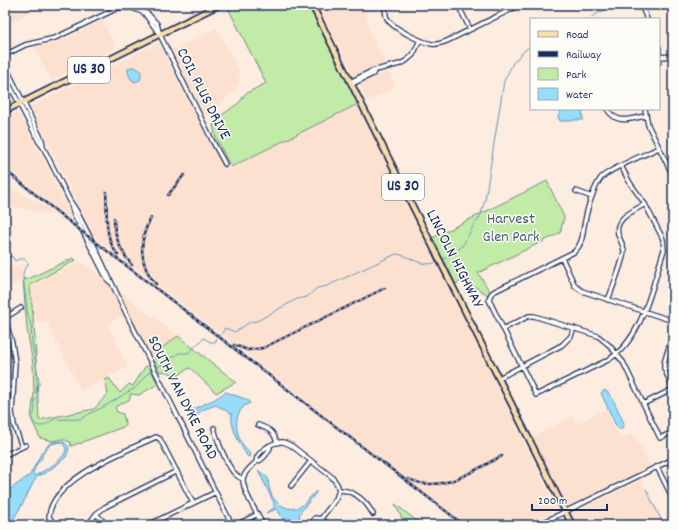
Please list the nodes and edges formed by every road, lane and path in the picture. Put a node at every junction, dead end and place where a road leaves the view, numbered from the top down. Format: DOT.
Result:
graph roads {
  1 [pos="219,5"];
  2 [pos="312,5"];
  3 [pos="385,5"];
  4 [pos="458,5"];
  5 [pos="520,5"];
  6 [pos="641,5"];
  7 [pos="647,18"];
  8 [pos="470,29"];
  9 [pos="160,35"];
  10 [pos="420,40"];
  11 [pos="5,55"];
  12 [pos="673,56"];
  13 [pos="660,57"];
  14 [pos="5,65"];
  15 [pos="5,76"];
  16 [pos="351,83"];
  17 [pos="21,103"];
  18 [pos="607,110"];
  19 [pos="645,110"];
  20 [pos="5,111"];
  21 [pos="645,116"];
  22 [pos="659,148"];
  23 [pos="225,164"];
  24 [pos="621,166"];
  25 [pos="673,176"];
  26 [pos="576,191"];
  27 [pos="592,197"];
  28 [pos="645,204"];
  29 [pos="562,258"];
  30 [pos="608,300"];
  31 [pos="21,308"];
  32 [pos="644,312"];
  33 [pos="5,318"];
  34 [pos="673,321"];
  35 [pos="574,328"];
  36 [pos="503,329"];
  37 [pos="673,334"];
  38 [pos="617,354"];
  39 [pos="522,366"];
  40 [pos="499,378"];
  41 [pos="673,389"];
  42 [pos="643,404"];
  43 [pos="12,412"];
  44 [pos="5,415"];
  45 [pos="258,425"];
  46 [pos="214,428"];
  47 [pos="673,432"];
  48 [pos="277,443"];
  49 [pos="5,455"];
  50 [pos="673,459"];
  51 [pos="311,461"];
  52 [pos="657,467"];
  53 [pos="177,471"];
  54 [pos="244,479"];
  55 [pos="291,486"];
  56 [pos="339,490"];
  57 [pos="216,492"];
  58 [pos="673,499"];
  59 [pos="193,503"];
  60 [pos="565,512"];
  61 [pos="96,514"];
  62 [pos="258,514"];
  63 [pos="373,514"];
  64 [pos="260,519"];
  65 [pos="321,519"];
  66 [pos="317,524"];
  67 [pos="55,525"];
  68 [pos="88,525"];
  69 [pos="107,525"];
  70 [pos="148,525"];
  71 [pos="232,525"];
  72 [pos="236,525"];
  73 [pos="247,525"];
  74 [pos="263,525"];
  75 [pos="329,525"];
  76 [pos="538,525"];
  77 [pos="572,525"];
  1 -- 9 [label="main road, US 30"];
  2 -- 16 [label="main road, LINCOLN HIGHWAY / US 30"];
  3 -- 10 [label="street"];
  4 -- 8 [label="street"];
  5 -- 8 [label="street"];
  6 -- 7 [label="street"];
  8 -- 10 [label="street"];
  9 -- 11 [label="street, COIL PLUS DRIVE"];
  9 -- 17 [label="main road, US 30"];
  9 -- 23 [label="street, COIL PLUS DRIVE"];
  10 -- 16 [label="street"];
  12 -- 13 [label="street"];
  14 -- 17 [label="street"];
  15 -- 17 [label="street"];
  16 -- 40 [label="main road, LINCOLN HIGHWAY / US 30"];
  17 -- 20 [label="main road, US 30"];
  17 -- 57 [label="street, SOUTH VAN DYKE ROAD"];
  18 -- 21 [label="street"];
  19 -- 21 [label="street"];
  21 -- 22 [label="street"];
  22 -- 24 [label="street"];
  22 -- 25 [label="street"];
  24 -- 27 [label="street"];
  24 -- 28 [label="street"];
  26 -- 27 [label="street"];
  27 -- 29 [label="street"];
  28 -- 30 [label="street"];
  28 -- 32 [label="street"];
  29 -- 30 [label="street"];
  29 -- 36 [label="street"];
  30 -- 32 [label="street"];
  31 -- 33 [label="street"];
  32 -- 34 [label="street"];
  32 -- 38 [label="street"];
  33 -- 43 [label="street"];
  35 -- 36 [label="street"];
  35 -- 38 [label="street"];
  35 -- 39 [label="street"];
  36 -- 39 [label="street"];
  37 -- 41 [label="street"];
  38 -- 39 [label="street"];
  38 -- 42 [label="street"];
  39 -- 40 [label="street"];
  40 -- 60 [label="main road, LINCOLN HIGHWAY / US 30"];
  41 -- 42 [label="street"];
  42 -- 47 [label="street"];
  43 -- 44 [label="street"];
  43 -- 49 [label="street"];
  45 -- 48 [label="street"];
  46 -- 54 [label="street"];
  48 -- 51 [label="street"];
  48 -- 54 [label="street"];
  50 -- 52 [label="street"];
  51 -- 55 [label="street"];
  51 -- 56 [label="street"];
  52 -- 58 [label="street"];
  52 -- 60 [label="street"];
  53 -- 59 [label="street"];
  53 -- 61 [label="street"];
  53 -- 67 [label="street"];
  54 -- 62 [label="street"];
  56 -- 63 [label="street"];
  56 -- 65 [label="street"];
  57 -- 59 [label="street"];
  57 -- 71 [label="street, SOUTH VAN DYKE ROAD"];
  59 -- 70 [label="street"];
  60 -- 76 [label="street"];
  60 -- 77 [label="main road, LINCOLN HIGHWAY / US 30"];
  61 -- 68 [label="street"];
  61 -- 69 [label="street"];
  62 -- 64 [label="street"];
  62 -- 72 [label="street"];
  64 -- 73 [label="street"];
  64 -- 74 [label="street"];
  65 -- 66 [label="street"];
  65 -- 75 [label="street"];
}
